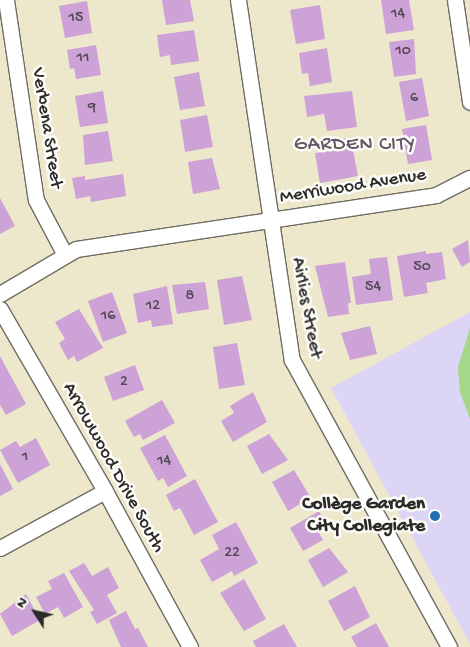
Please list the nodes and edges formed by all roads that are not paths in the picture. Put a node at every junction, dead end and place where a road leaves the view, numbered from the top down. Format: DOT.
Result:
graph roads {
  1 [pos="6,0"];
  2 [pos="238,0"];
  3 [pos="455,0"];
  4 [pos="470,102"];
  5 [pos="470,178"];
  6 [pos="269,220"];
  7 [pos="65,255"];
  8 [pos="0,294"];
  9 [pos="0,310"];
  10 [pos="105,491"];
  11 [pos="0,548"];
  12 [pos="190,647"];
  13 [pos="449,647"];
  1 -- 7 [label="street, Verbena Street"];
  2 -- 6 [label="street, Airlies Street"];
  3 -- 4 [label="street"];
  5 -- 6 [label="street, Merriwood Avenue"];
  6 -- 7 [label="street, Merriwood Avenue"];
  6 -- 13 [label="street, Airlies Street"];
  7 -- 8 [label="street, Merriwood Avenue"];
  9 -- 10 [label="street, Arrowwood Drive South"];
  10 -- 11 [label="street"];
  10 -- 12 [label="street, Arrowwood Drive South"];
}
